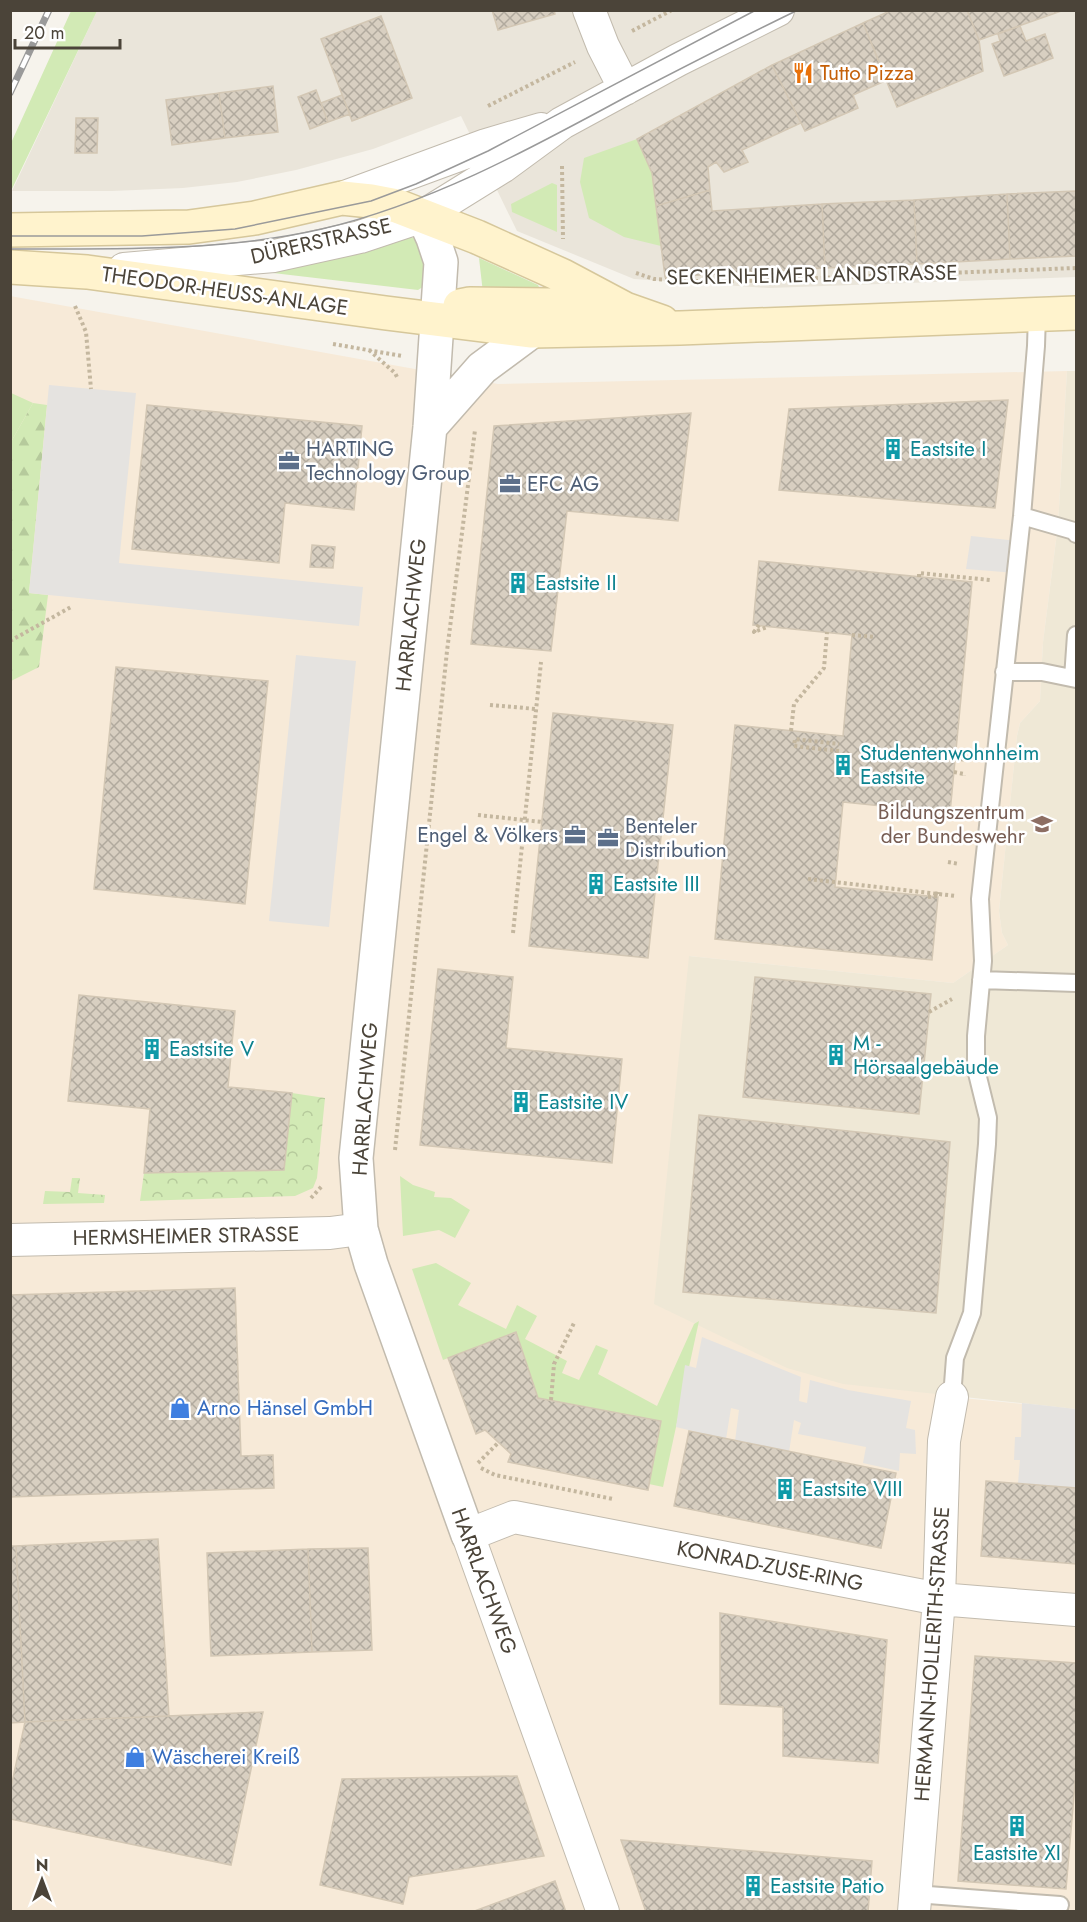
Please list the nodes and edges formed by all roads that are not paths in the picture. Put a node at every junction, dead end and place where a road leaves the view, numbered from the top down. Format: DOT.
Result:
graph roads {
  1 [pos="589,10"];
  2 [pos="778,10"];
  3 [pos="625,89"];
  4 [pos="562,123"];
  5 [pos="342,198"];
  6 [pos="423,216"];
  7 [pos="10,230"];
  8 [pos="10,267"];
  9 [pos="79,284"];
  10 [pos="625,309"];
  11 [pos="1077,313"];
  12 [pos="1037,314"];
  13 [pos="438,320"];
  14 [pos="680,328"];
  15 [pos="532,330"];
  16 [pos="429,427"];
  17 [pos="1022,516"];
  18 [pos="1077,534"];
  19 [pos="1077,634"];
  20 [pos="1004,672"];
  21 [pos="1075,679"];
  22 [pos="981,980"];
  23 [pos="1077,983"];
  24 [pos="361,1229"];
  25 [pos="10,1239"];
  26 [pos="952,1397"];
  27 [pos="468,1535"];
  28 [pos="939,1599"];
  29 [pos="1077,1610"];
  30 [pos="915,1903"];
  31 [pos="1060,1905"];
  32 [pos="603,1911"];
  1 -- 3 [label="street"];
  2 -- 3 [label="street, DÜRERSTRASSE"];
  3 -- 4 [label="street, DÜRERSTRASSE"];
  4 -- 5 [label="street, DÜRERSTRASSE"];
  4 -- 6 [label="street, DÜRERSTRASSE"];
  5 -- 6 [label="main road"];
  5 -- 7 [label="main road"];
  6 -- 9 [label="street, DÜRERSTRASSE"];
  6 -- 10 [label="main road"];
  6 -- 13 [label="street, HARRLACHWEG"];
  8 -- 9 [label="main road, THEODOR-HEUSS-ANLAGE"];
  9 -- 13 [label="main road, THEODOR-HEUSS-ANLAGE"];
  10 -- 13 [label="main road"];
  10 -- 14 [label="main road"];
  11 -- 12 [label="main road"];
  12 -- 14 [label="main road"];
  12 -- 17 [label="lane"];
  13 -- 15 [label="main road"];
  13 -- 16 [label="street, HARRLACHWEG"];
  14 -- 15 [label="main road"];
  15 -- 16 [label="street"];
  16 -- 24 [label="street, HARRLACHWEG"];
  17 -- 18 [label="lane"];
  17 -- 20 [label="lane"];
  19 -- 21 [label="lane"];
  20 -- 21 [label="lane"];
  20 -- 22 [label="lane"];
  22 -- 23 [label="lane"];
  22 -- 26 [label="lane"];
  24 -- 25 [label="street, HERMSHEIMER STRASSE"];
  24 -- 27 [label="street, HARRLACHWEG"];
  26 -- 28 [label="street, HERMANN-HOLLERITH-STRASSE"];
  27 -- 28 [label="street, KONRAD-ZUSE-RING"];
  27 -- 32 [label="street, HARRLACHWEG"];
  28 -- 29 [label="street, KONRAD-ZUSE-RING"];
  28 -- 30 [label="street, HERMANN-HOLLERITH-STRASSE"];
  30 -- 31 [label="lane"];
}
